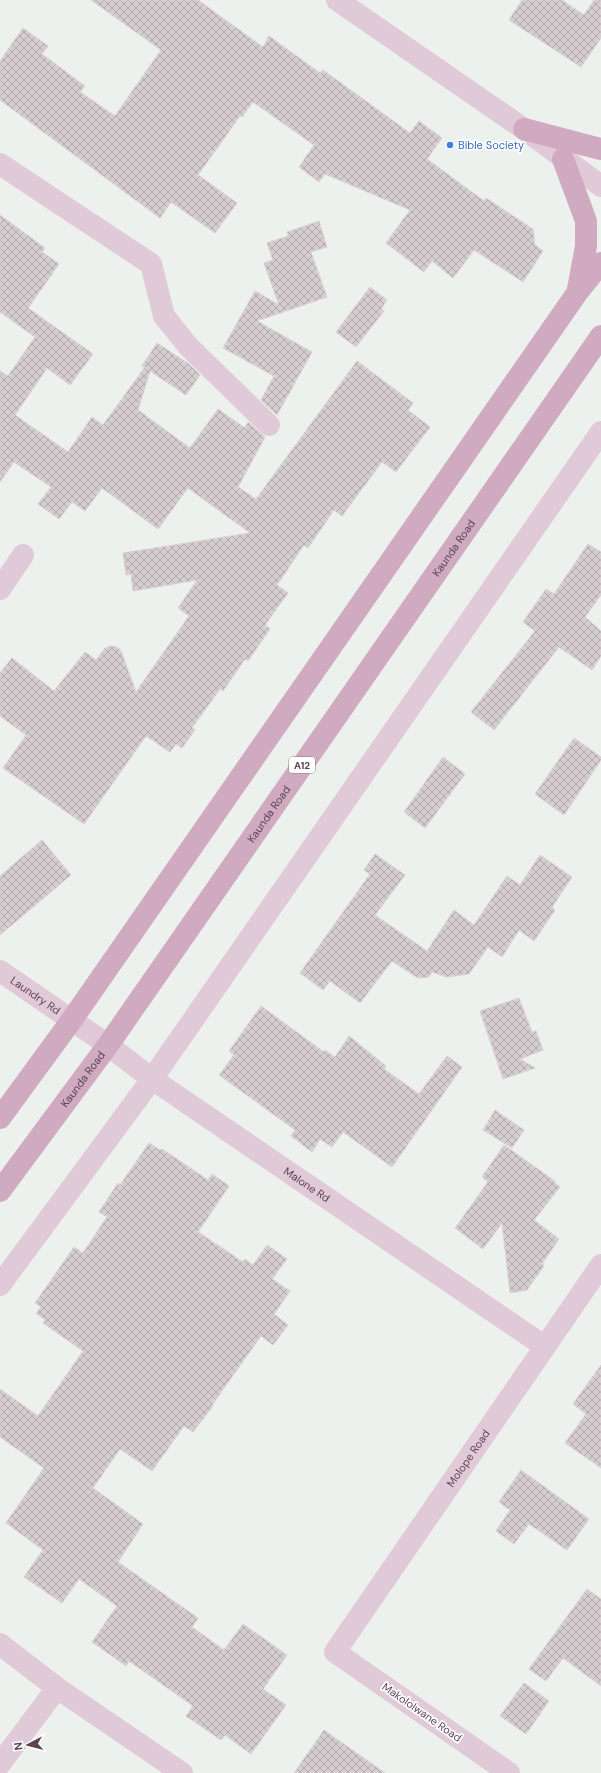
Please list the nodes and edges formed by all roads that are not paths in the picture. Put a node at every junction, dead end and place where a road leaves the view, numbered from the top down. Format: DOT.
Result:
graph roads {
  1 [pos="337,0"];
  2 [pos="524,129"];
  3 [pos="601,149"];
  4 [pos="563,160"];
  5 [pos="0,164"];
  6 [pos="601,186"];
  7 [pos="601,263"];
  8 [pos="577,293"];
  9 [pos="601,336"];
  10 [pos="269,425"];
  11 [pos="601,432"];
  12 [pos="23,555"];
  13 [pos="0,589"];
  14 [pos="0,971"];
  15 [pos="71,1021"];
  16 [pos="108,1045"];
  17 [pos="152,1079"];
  18 [pos="0,1118"];
  19 [pos="0,1191"];
  20 [pos="601,1265"];
  21 [pos="0,1284"];
  22 [pos="544,1346"];
  23 [pos="0,1644"];
  24 [pos="335,1652"];
  25 [pos="57,1688"];
  26 [pos="0,1764"];
  27 [pos="182,1773"];
  28 [pos="509,1773"];
  1 -- 2 [label="street"];
  2 -- 3 [label="main road"];
  2 -- 4 [label="street"];
  4 -- 6 [label="street"];
  4 -- 8 [label="main road"];
  5 -- 10 [label="street"];
  7 -- 8 [label="main road"];
  8 -- 15 [label="main road"];
  9 -- 16 [label="main road, Kaunda Road / A12"];
  11 -- 17 [label="street"];
  12 -- 13 [label="street"];
  14 -- 15 [label="street, Laundry Rd"];
  15 -- 16 [label="street, Malone Rd"];
  15 -- 18 [label="main road"];
  16 -- 17 [label="street, Malone Rd"];
  16 -- 19 [label="main road, Kaunda Road / A12"];
  17 -- 21 [label="street"];
  17 -- 22 [label="street, Malone Rd"];
  20 -- 22 [label="street, Molope Road"];
  22 -- 24 [label="street, Molope Road"];
  23 -- 25 [label="street"];
  24 -- 28 [label="street, Makololwane Road"];
  25 -- 26 [label="street"];
  25 -- 27 [label="street"];
}
